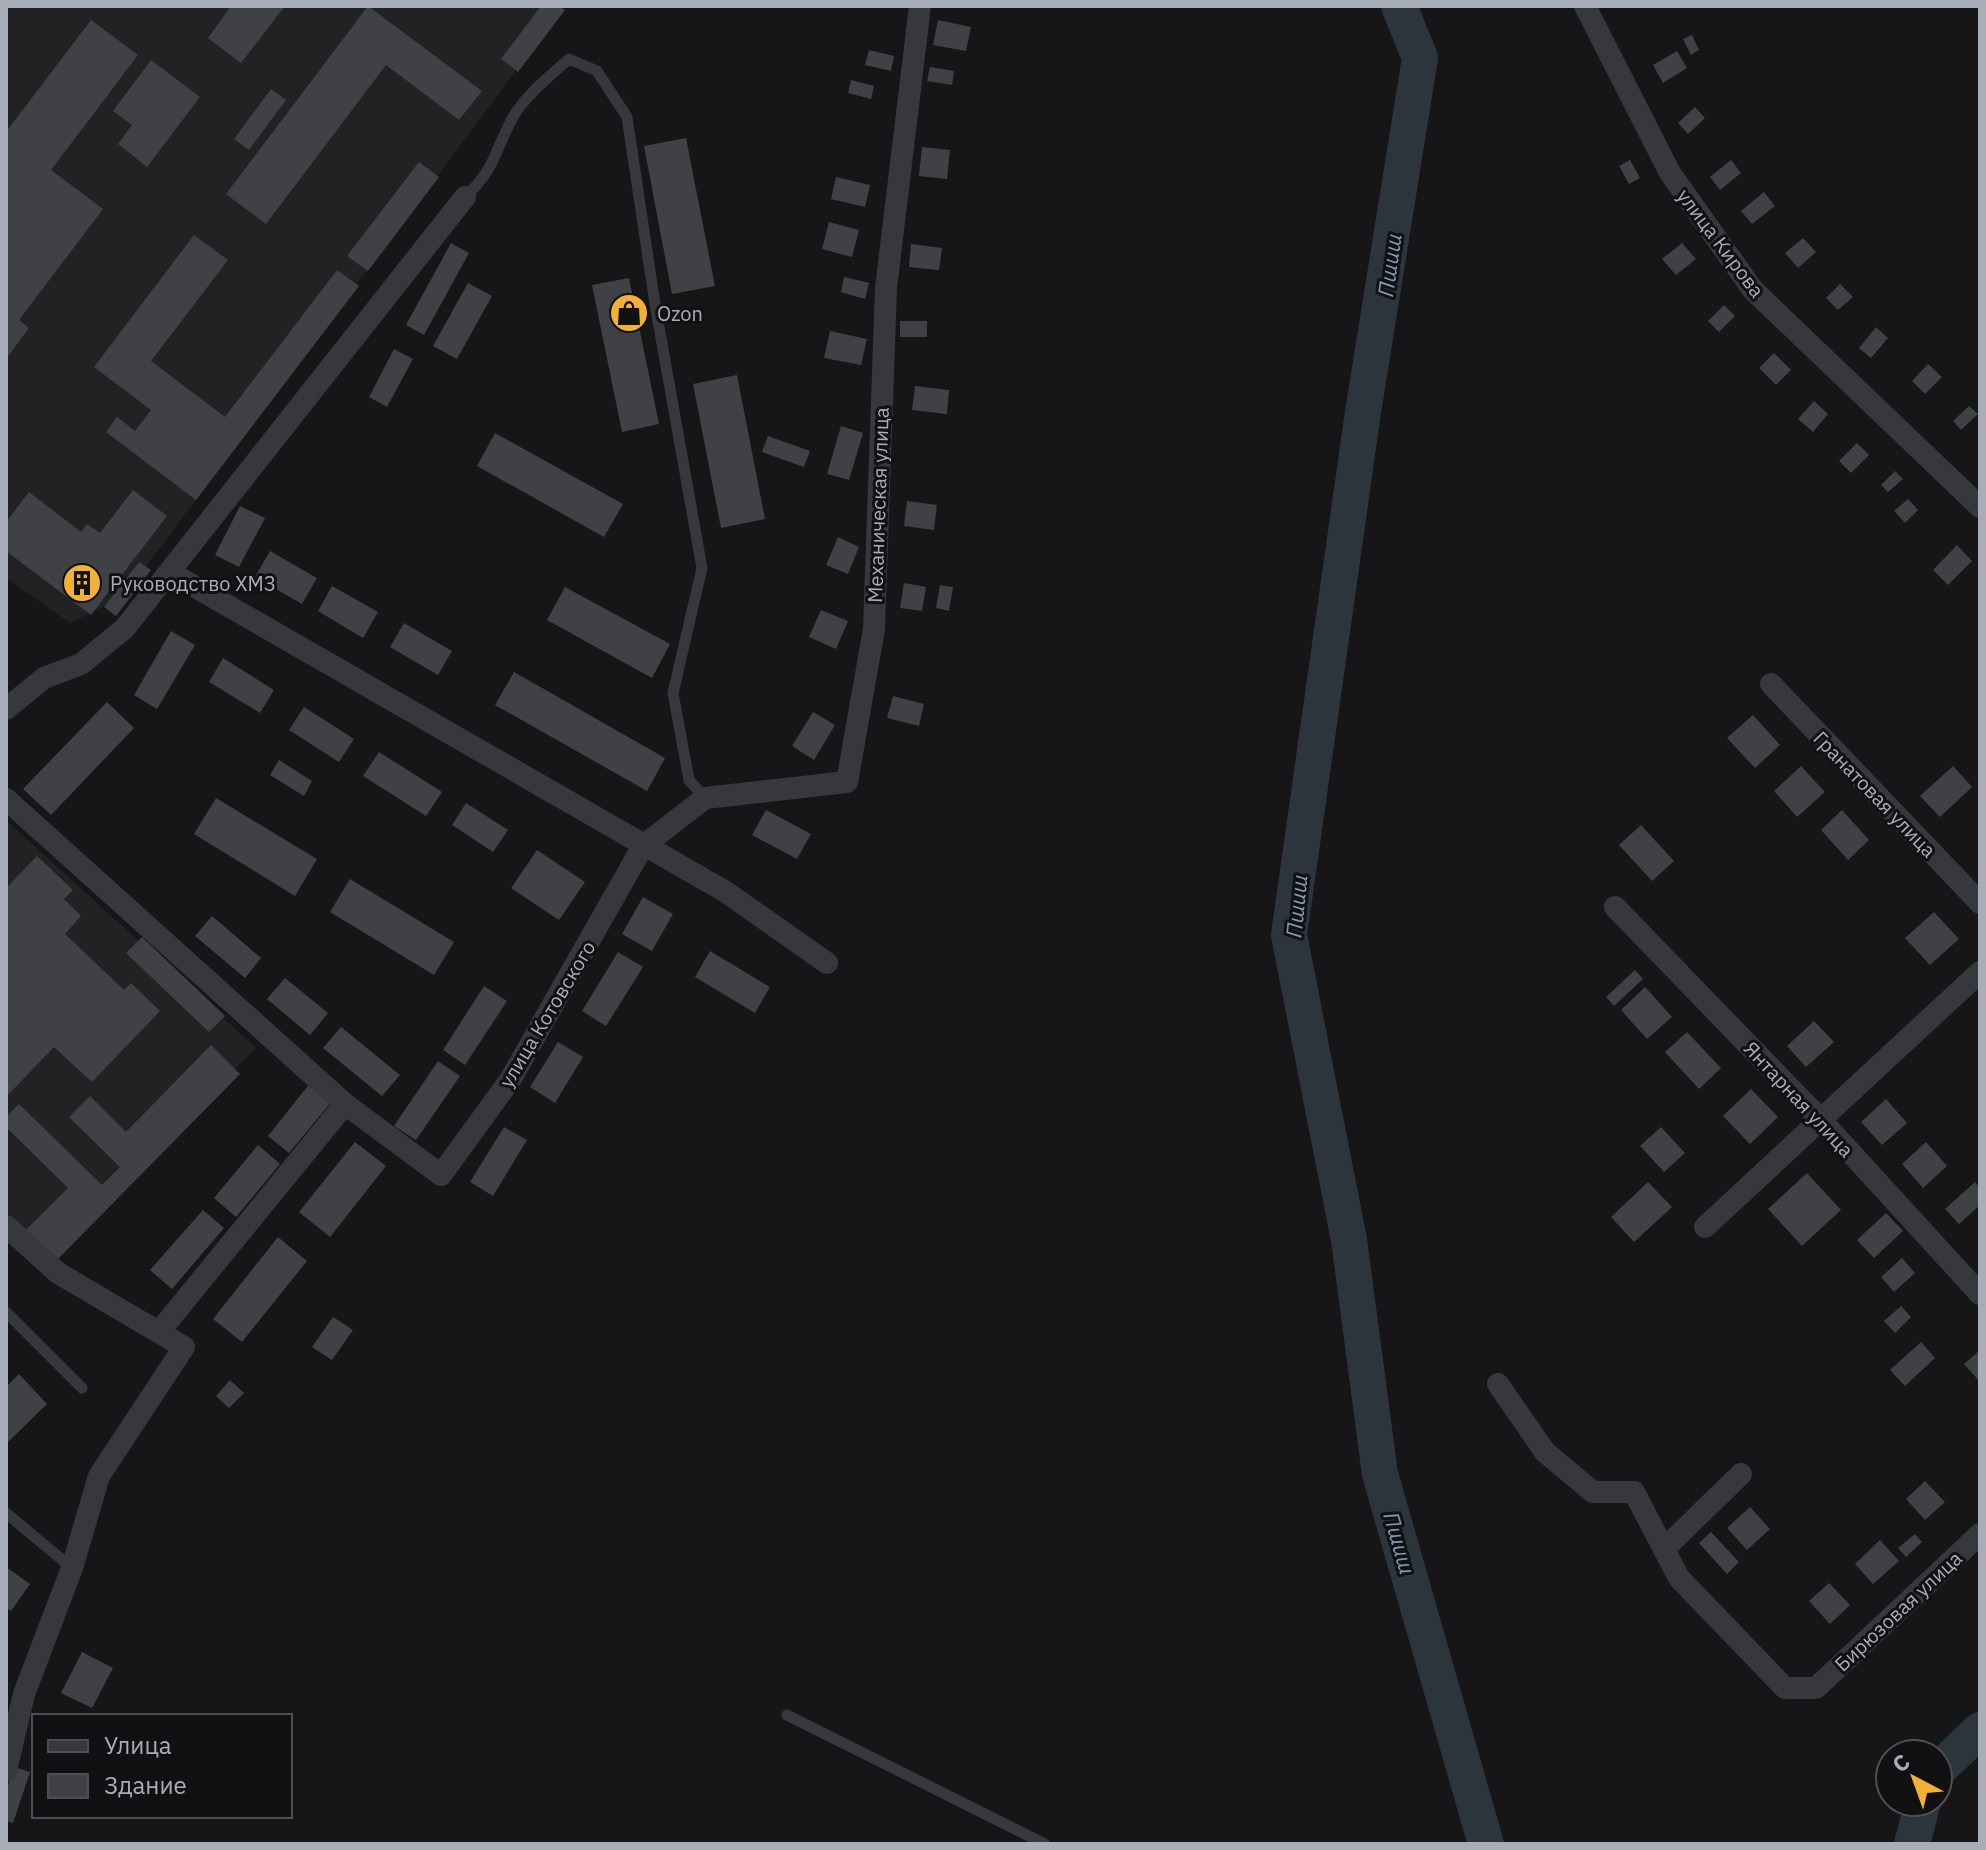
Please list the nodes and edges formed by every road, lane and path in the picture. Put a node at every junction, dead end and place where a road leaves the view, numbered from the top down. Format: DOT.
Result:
graph roads {
  1 [pos="920,6"];
  2 [pos="1585,6"];
  3 [pos="465,197"];
  4 [pos="1980,507"];
  5 [pos="171,573"];
  6 [pos="1771,684"];
  7 [pos="6,709"];
  8 [pos="705,798"];
  9 [pos="6,799"];
  10 [pos="643,846"];
  11 [pos="1980,903"];
  12 [pos="1615,907"];
  13 [pos="827,963"];
  14 [pos="1980,972"];
  15 [pos="345,1104"];
  16 [pos="1819,1118"];
  17 [pos="6,1226"];
  18 [pos="1705,1227"];
  19 [pos="1980,1294"];
  20 [pos="6,1312"];
  21 [pos="159,1332"];
  22 [pos="1498,1384"];
  23 [pos="82,1388"];
  24 [pos="1741,1474"];
  25 [pos="6,1513"];
  26 [pos="1980,1534"];
  27 [pos="1664,1549"];
  28 [pos="72,1568"];
  29 [pos="787,1715"];
  30 [pos="6,1771"];
  31 [pos="1045,1844"];
  1 -- 8 [label="street, Механическая улица"];
  2 -- 4 [label="street, улица Кирова"];
  3 -- 5 [label="street"];
  3 -- 8 [label="lane"];
  5 -- 7 [label="street"];
  5 -- 10 [label="street"];
  6 -- 11 [label="street, Гранатовая улица"];
  8 -- 10 [label="street"];
  9 -- 15 [label="street"];
  10 -- 13 [label="street"];
  10 -- 15 [label="street, улица Котовского"];
  12 -- 16 [label="street, Янтарная улица"];
  14 -- 16 [label="street"];
  15 -- 21 [label="street"];
  16 -- 18 [label="street"];
  16 -- 19 [label="street, Янтарная улица"];
  17 -- 21 [label="street"];
  20 -- 23 [label="lane"];
  21 -- 28 [label="street"];
  22 -- 27 [label="street"];
  24 -- 27 [label="street"];
  25 -- 28 [label="lane"];
  26 -- 27 [label="street, Бирюзовая улица"];
  28 -- 30 [label="street"];
  29 -- 31 [label="lane"];
}
